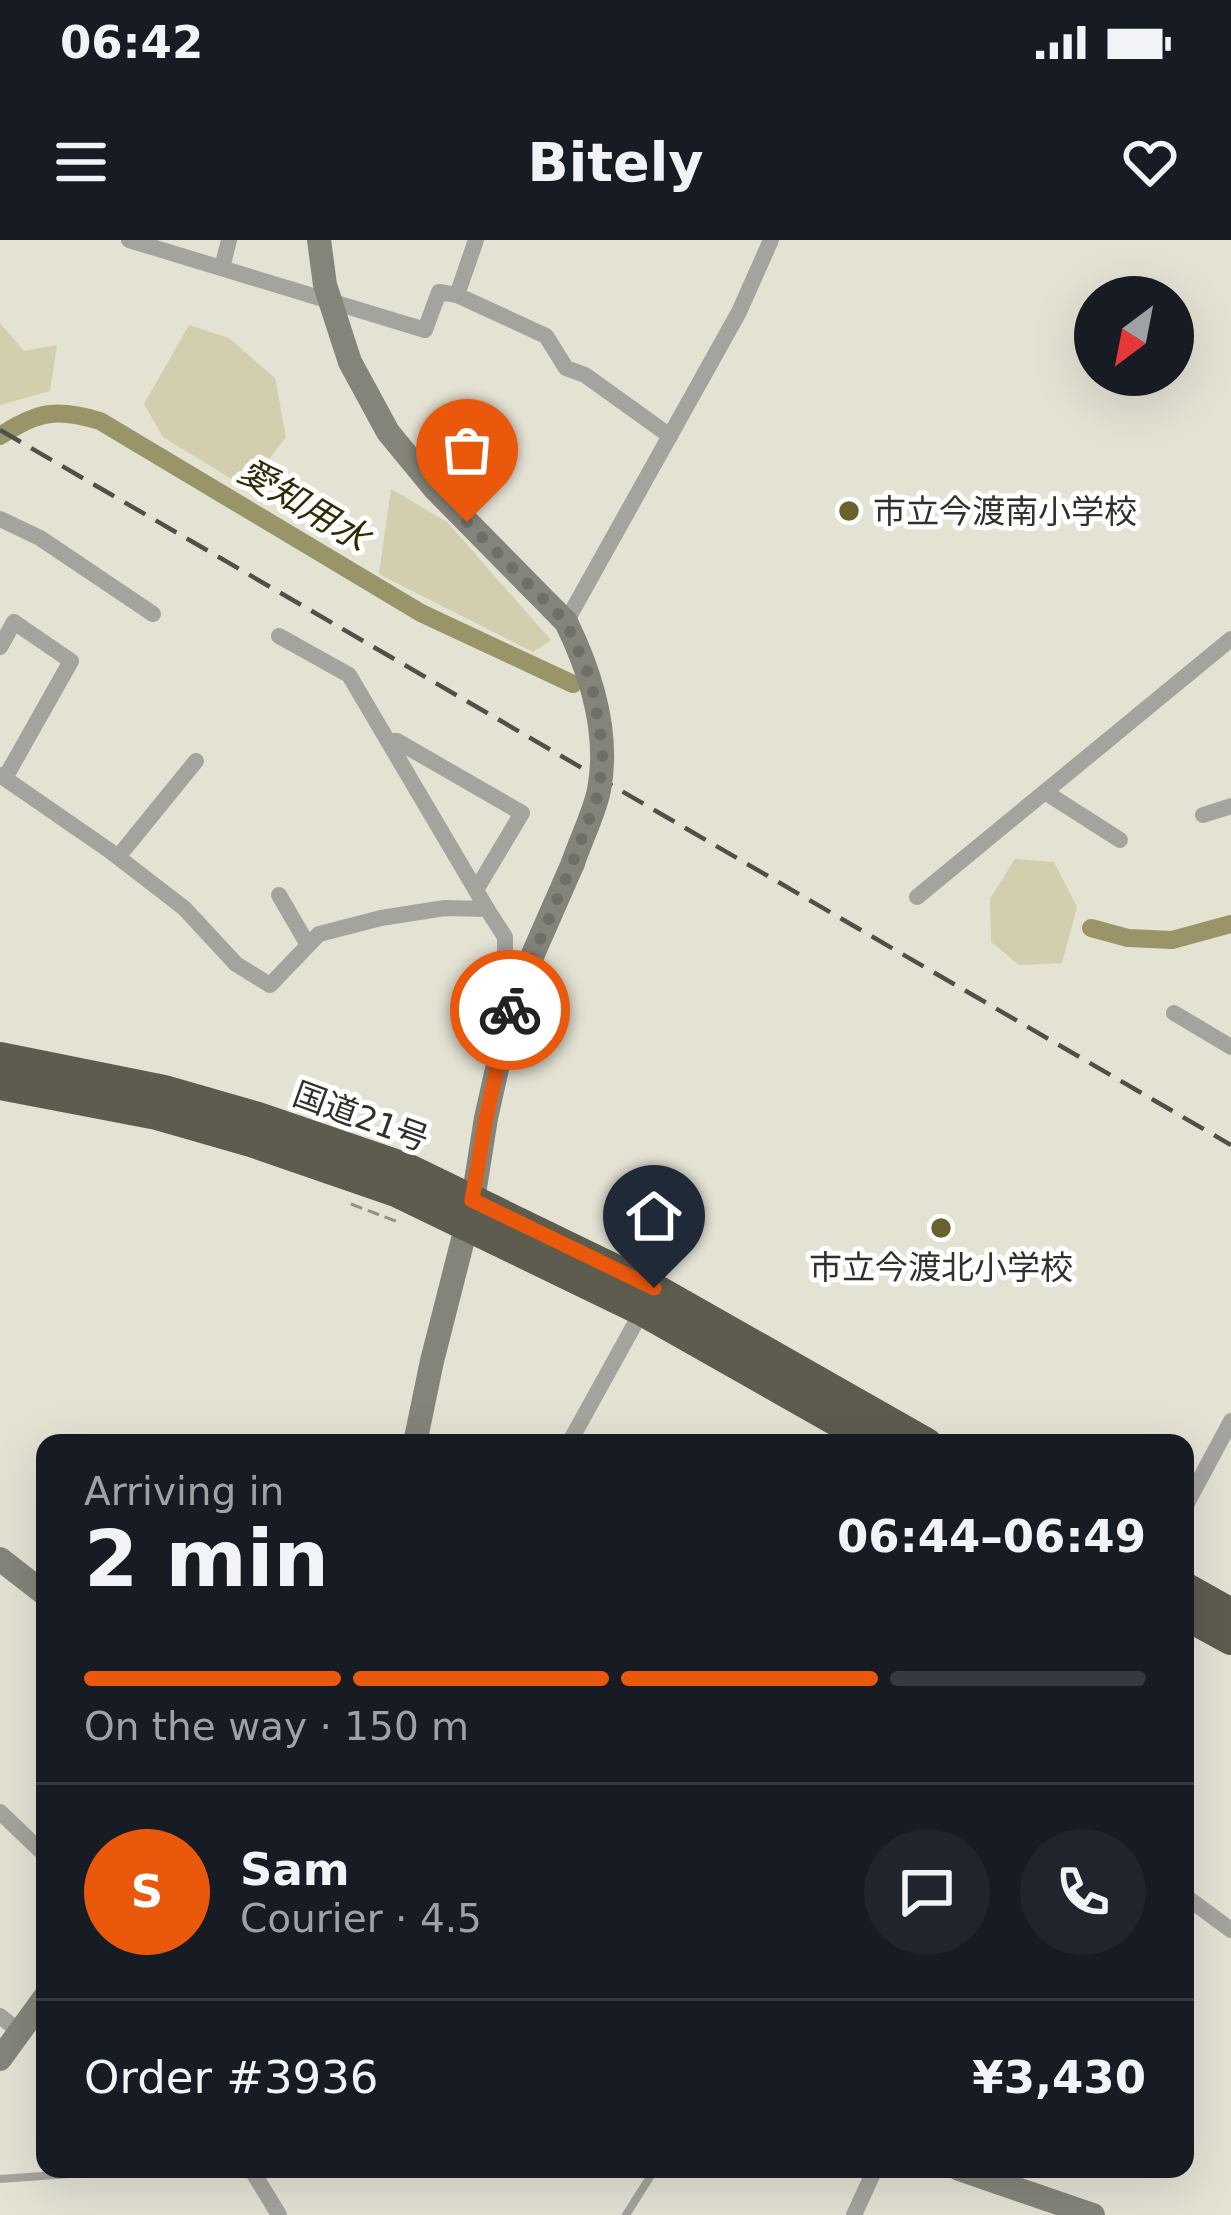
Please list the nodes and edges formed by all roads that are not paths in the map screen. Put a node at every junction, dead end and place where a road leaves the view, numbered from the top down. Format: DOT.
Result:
graph roads {
  1 [pos="129,240"];
  2 [pos="229,240"];
  3 [pos="319,240"];
  4 [pos="476,240"];
  5 [pos="771,240"];
  6 [pos="222,268"];
  7 [pos="457,295"];
  8 [pos="331,302"];
  9 [pos="670,436"];
  10 [pos="0,518"];
  11 [pos="153,614"];
  12 [pos="566,622"];
  13 [pos="279,636"];
  14 [pos="1231,639"];
  15 [pos="0,646"];
  16 [pos="388,741"];
  17 [pos="196,761"];
  18 [pos="3,777"];
  19 [pos="1045,792"];
  20 [pos="1231,806"];
  21 [pos="1203,815"];
  22 [pos="1120,840"];
  23 [pos="118,857"];
  24 [pos="476,890"];
  25 [pos="279,895"];
  26 [pos="917,897"];
  27 [pos="487,908"];
  28 [pos="308,946"];
  29 [pos="512,1002"];
  30 [pos="1174,1013"];
  31 [pos="1231,1047"];
  32 [pos="0,1057"];
  33 [pos="0,1085"];
  34 [pos="469,1213"];
  35 [pos="642,1311"];
  36 [pos="1231,1421"];
  37 [pos="418,1434"];
  38 [pos="574,1434"];
  39 [pos="859,1434"];
  40 [pos="911,1434"];
  41 [pos="1194,1490"];
  42 [pos="0,1559"];
  43 [pos="36,1587"];
  44 [pos="1231,1600"];
  45 [pos="1200,1607"];
  46 [pos="1231,1644"];
  47 [pos="0,1812"];
  48 [pos="36,1846"];
  49 [pos="1194,1903"];
  50 [pos="1231,1930"];
  51 [pos="36,2004"];
  52 [pos="10,2024"];
  53 [pos="0,2059"];
  54 [pos="36,2176"];
  55 [pos="257,2178"];
  56 [pos="649,2178"];
  57 [pos="871,2178"];
  58 [pos="985,2178"];
  59 [pos="0,2179"];
  60 [pos="280,2215"];
  61 [pos="626,2215"];
  62 [pos="854,2215"];
  63 [pos="1093,2215"];
  1 -- 6 [label="street"];
  2 -- 6 [label="street"];
  3 -- 8 [label="street"];
  4 -- 7 [label="street"];
  5 -- 9 [label="street"];
  6 -- 8 [label="street"];
  7 -- 8 [label="street"];
  7 -- 9 [label="street"];
  8 -- 12 [label="street"];
  9 -- 12 [label="street"];
  10 -- 11 [label="street"];
  12 -- 29 [label="street, bridge"];
  13 -- 16 [label="street"];
  14 -- 19 [label="street"];
  15 -- 18 [label="street"];
  16 -- 24 [label="street"];
  16 -- 24 [label="street"];
  17 -- 23 [label="street"];
  18 -- 23 [label="street"];
  19 -- 22 [label="street"];
  19 -- 26 [label="street"];
  20 -- 21 [label="street"];
  23 -- 28 [label="street"];
  24 -- 27 [label="street"];
  25 -- 28 [label="street"];
  27 -- 28 [label="street"];
  27 -- 29 [label="street"];
  29 -- 34 [label="street"];
  30 -- 31 [label="street"];
  32 -- 34 [label="highway, 国道21号"];
  33 -- 34 [label="highway, 国道21号"];
  34 -- 35 [label="highway, 国道21号"];
  34 -- 37 [label="street"];
  34 -- 40 [label="highway, 国道21号"];
  35 -- 38 [label="street"];
  35 -- 39 [label="highway, 国道21号"];
  36 -- 41 [label="street"];
  42 -- 43 [label="street"];
  44 -- 45 [label="highway"];
  45 -- 46 [label="highway"];
  47 -- 48 [label="street"];
  49 -- 50 [label="street"];
  51 -- 52 [label="street"];
  52 -- 53 [label="street"];
  54 -- 59 [label="lane"];
  55 -- 60 [label="street"];
  56 -- 61 [label="lane"];
  57 -- 62 [label="street"];
  58 -- 63 [label="street"];
}
